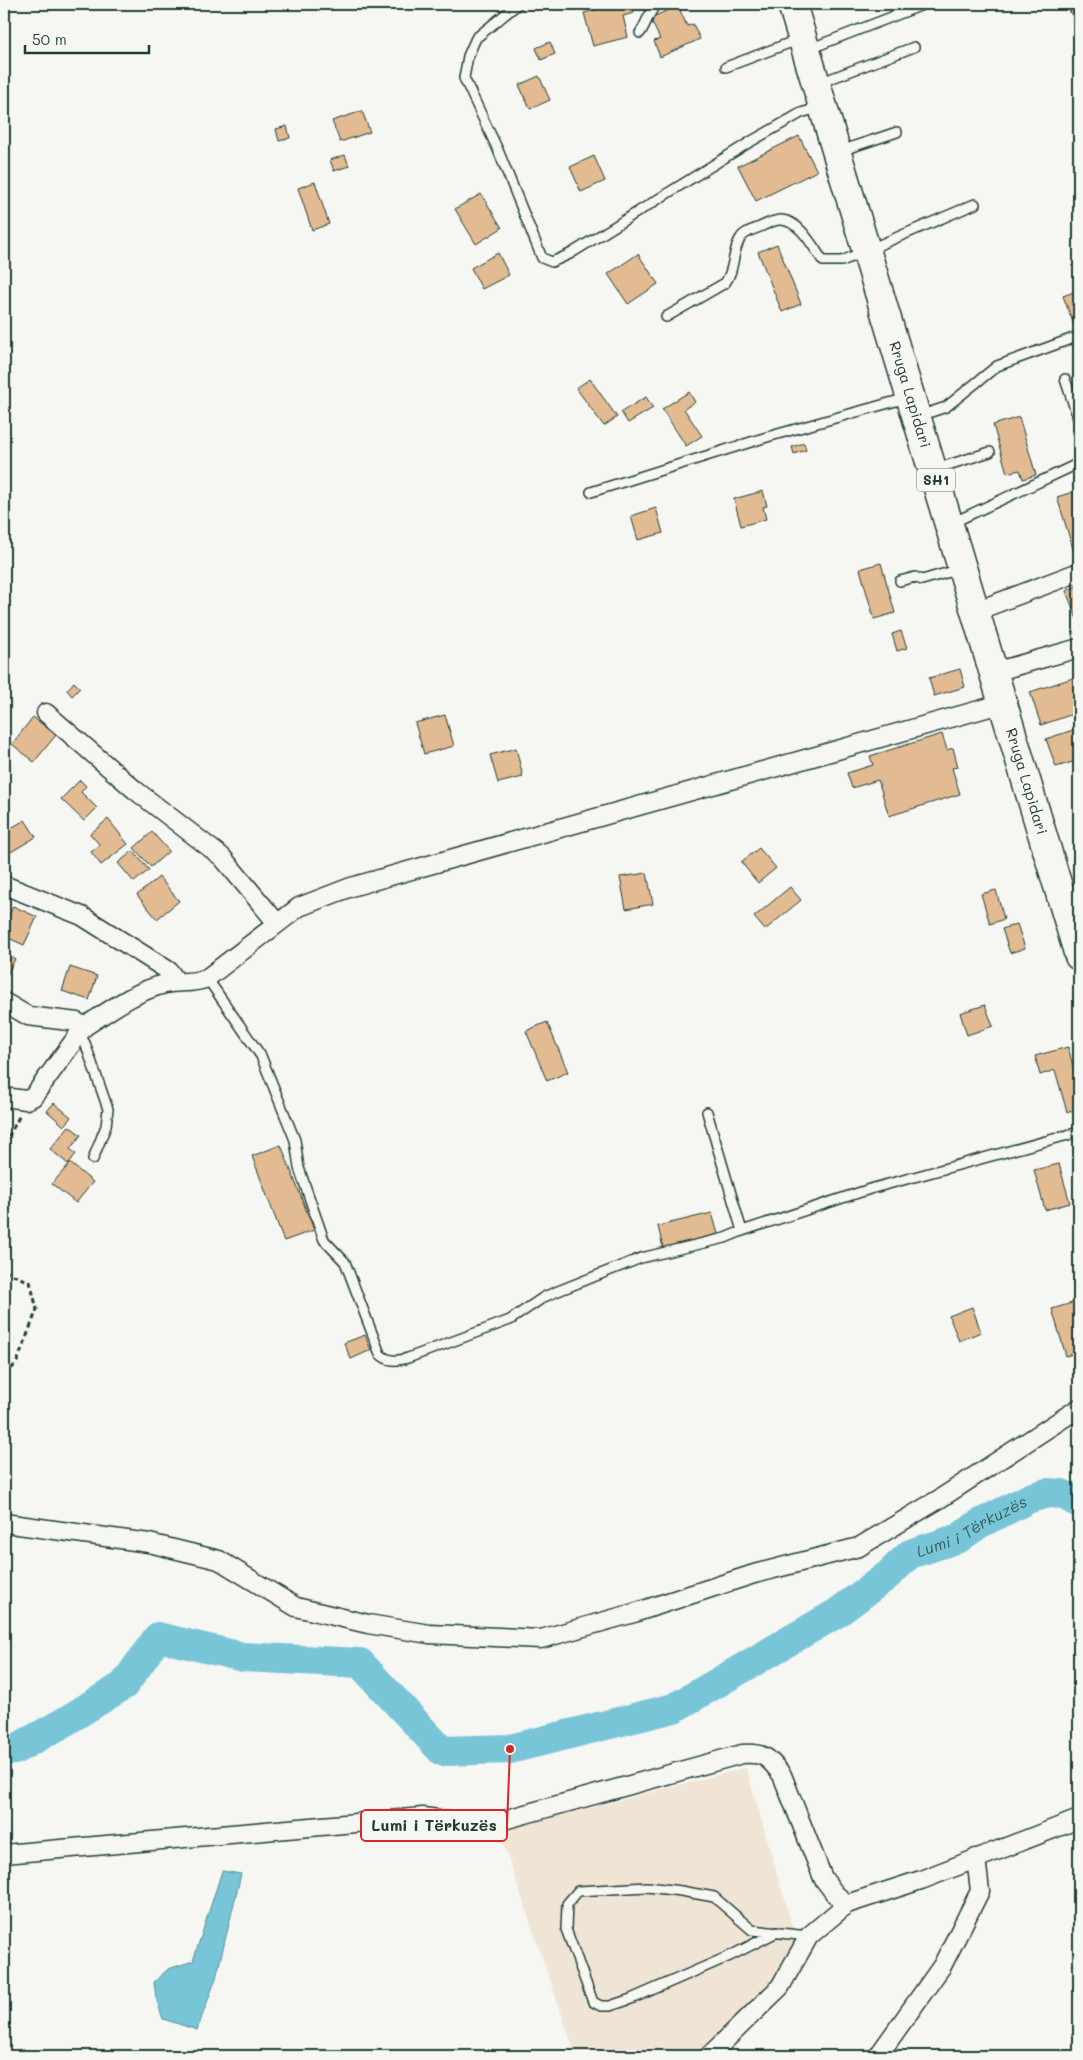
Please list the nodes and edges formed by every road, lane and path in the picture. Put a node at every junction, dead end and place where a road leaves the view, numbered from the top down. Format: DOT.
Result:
graph roads {
  1 [pos="518,4"];
  2 [pos="657,4"];
  3 [pos="792,4"];
  4 [pos="925,4"];
  5 [pos="1072,4"];
  6 [pos="1079,17"];
  7 [pos="640,33"];
  8 [pos="804,44"];
  9 [pos="914,47"];
  10 [pos="726,67"];
  11 [pos="820,95"];
  12 [pos="897,132"];
  13 [pos="837,152"];
  14 [pos="975,204"];
  15 [pos="867,252"];
  16 [pos="666,317"];
  17 [pos="1079,336"];
  18 [pos="1064,378"];
  19 [pos="914,407"];
  20 [pos="1079,421"];
  21 [pos="990,452"];
  22 [pos="1079,461"];
  23 [pos="933,469"];
  24 [pos="591,492"];
  25 [pos="949,524"];
  26 [pos="963,569"];
  27 [pos="1079,572"];
  28 [pos="900,581"];
  29 [pos="976,611"];
  30 [pos="1079,648"];
  31 [pos="994,672"];
  32 [pos="1004,703"];
  33 [pos="46,713"];
  34 [pos="4,885"];
  35 [pos="277,923"];
  36 [pos="1079,956"];
  37 [pos="207,978"];
  38 [pos="177,982"];
  39 [pos="4,1002"];
  40 [pos="81,1031"];
  41 [pos="4,1097"];
  42 [pos="26,1100"];
  43 [pos="707,1112"];
  44 [pos="1079,1132"];
  45 [pos="4,1145"];
  46 [pos="93,1159"];
  47 [pos="742,1231"];
  48 [pos="4,1270"];
  49 [pos="4,1378"];
  50 [pos="1079,1408"];
  51 [pos="4,1523"];
  52 [pos="1079,1651"];
  53 [pos="1079,1660"];
  54 [pos="1079,1819"];
  55 [pos="4,1854"];
  56 [pos="976,1858"];
  57 [pos="847,1904"];
  58 [pos="777,1932"];
  59 [pos="809,1936"];
  60 [pos="709,2056"];
  61 [pos="878,2056"];
  1 -- 11 [label="lane"];
  2 -- 7 [label="lane"];
  3 -- 8 [label="main road, Rruga Lapidari / SH1"];
  4 -- 8 [label="lane"];
  5 -- 6 [label="lane"];
  8 -- 10 [label="lane"];
  8 -- 11 [label="main road, Rruga Lapidari / SH1"];
  9 -- 11 [label="lane"];
  11 -- 13 [label="main road, Rruga Lapidari / SH1"];
  12 -- 13 [label="lane"];
  13 -- 15 [label="main road, Rruga Lapidari / SH1"];
  14 -- 15 [label="lane"];
  15 -- 16 [label="lane"];
  15 -- 19 [label="main road, Rruga Lapidari / SH1"];
  17 -- 19 [label="lane"];
  18 -- 20 [label="lane"];
  19 -- 23 [label="main road, Rruga Lapidari / SH1"];
  19 -- 24 [label="lane"];
  21 -- 23 [label="lane"];
  22 -- 25 [label="lane"];
  23 -- 25 [label="main road, Rruga Lapidari / SH1"];
  25 -- 26 [label="main road, Rruga Lapidari / SH1"];
  26 -- 28 [label="lane"];
  26 -- 29 [label="main road, Rruga Lapidari / SH1"];
  27 -- 29 [label="street"];
  29 -- 31 [label="main road, Rruga Lapidari / SH1"];
  30 -- 31 [label="street"];
  31 -- 32 [label="main road, Rruga Lapidari / SH1"];
  32 -- 35 [label="street"];
  32 -- 36 [label="main road, Rruga Lapidari / SH1"];
  33 -- 35 [label="street"];
  34 -- 38 [label="street"];
  35 -- 37 [label="street"];
  37 -- 38 [label="street"];
  37 -- 47 [label="lane"];
  38 -- 40 [label="street"];
  39 -- 40 [label="street"];
  40 -- 42 [label="street"];
  40 -- 46 [label="lane"];
  41 -- 42 [label="street"];
  42 -- 45 [label="path"];
  43 -- 47 [label="lane"];
  44 -- 47 [label="lane"];
  48 -- 49 [label="path"];
  50 -- 51 [label="street"];
  52 -- 53 [label="lane"];
  54 -- 56 [label="street"];
  55 -- 57 [label="street"];
  56 -- 57 [label="street"];
  56 -- 61 [label="street"];
  57 -- 59 [label="street"];
  58 -- 58 [label="lane"];
  58 -- 59 [label="lane"];
  59 -- 60 [label="street"];
}
